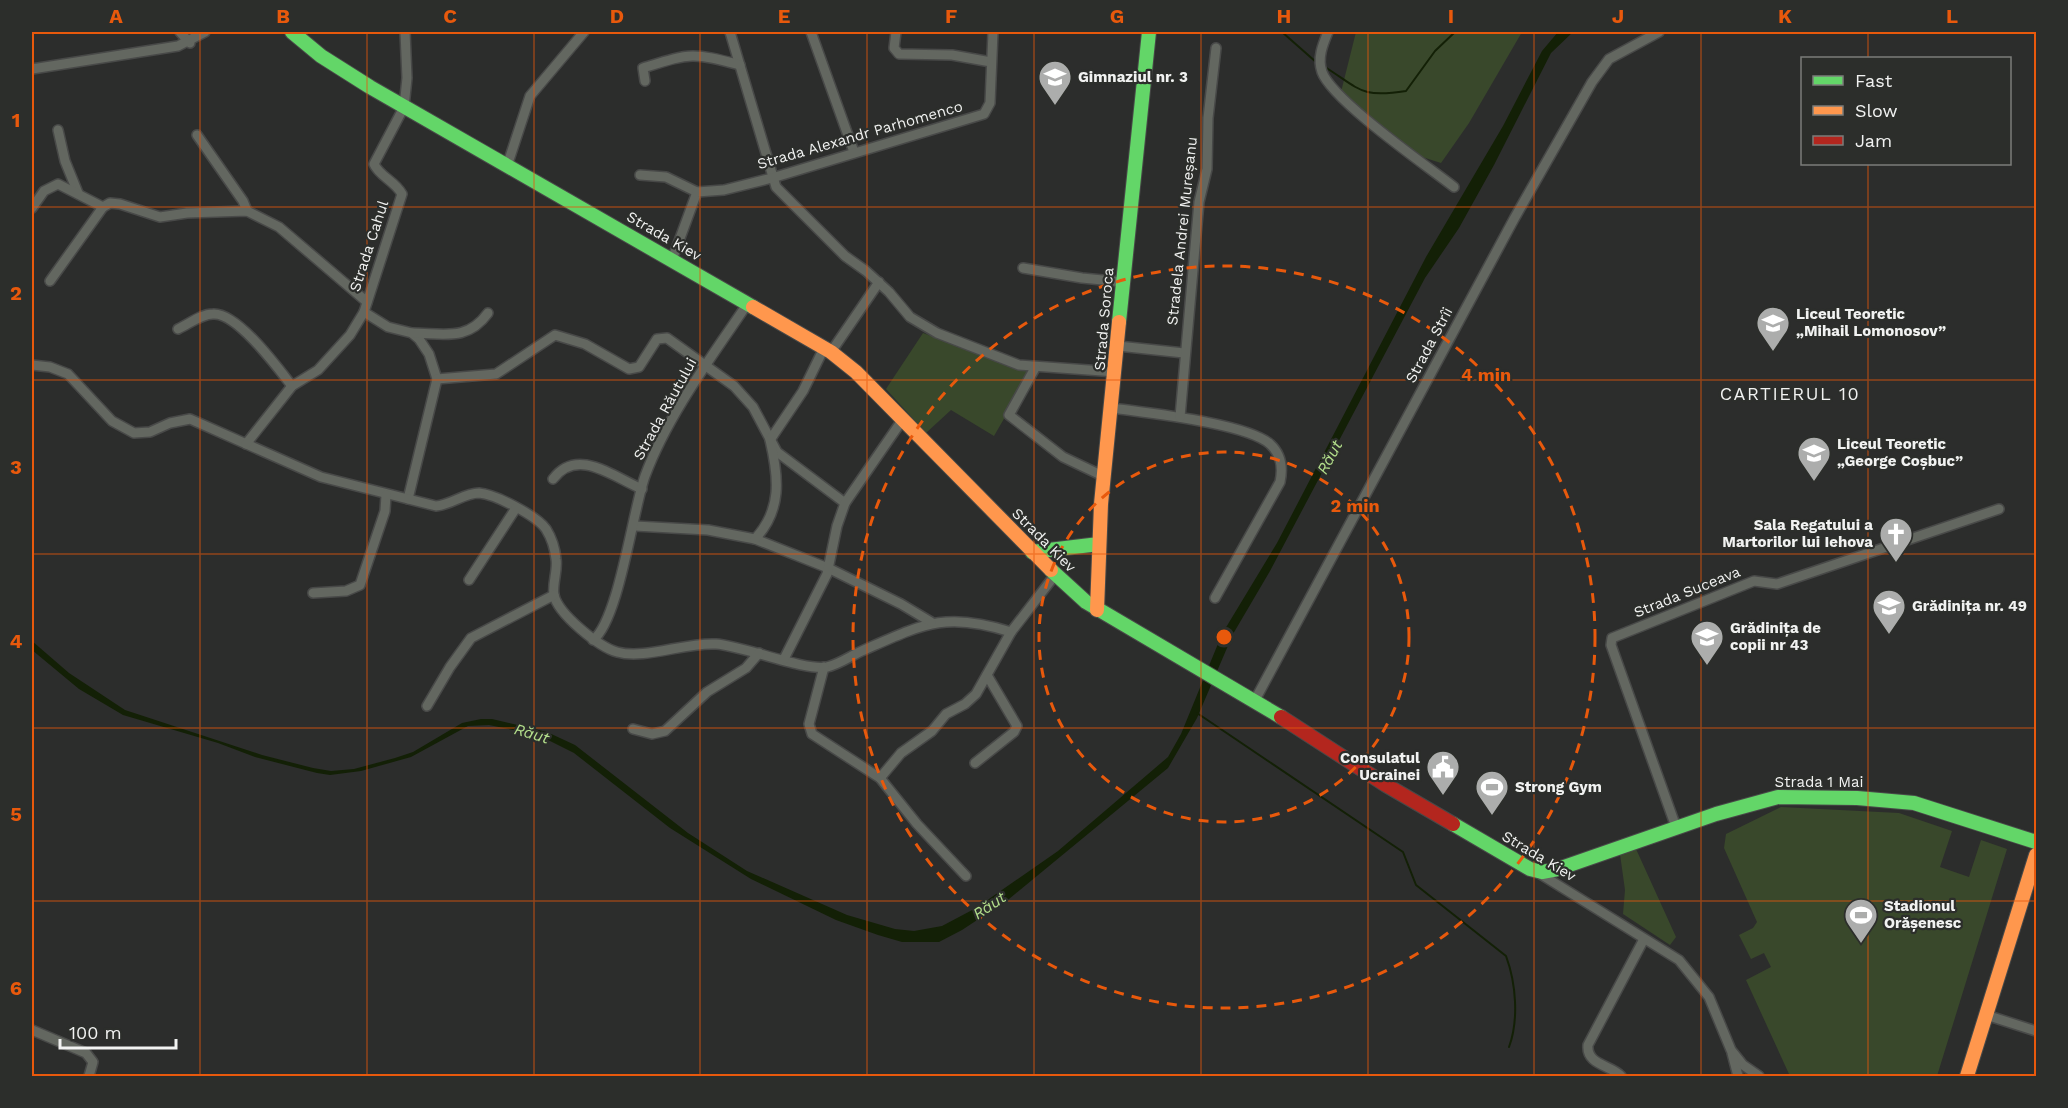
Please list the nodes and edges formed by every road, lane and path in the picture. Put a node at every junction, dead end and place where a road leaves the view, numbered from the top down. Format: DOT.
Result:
graph roads {
  1 [pos="180,32"];
  2 [pos="205,32"];
  3 [pos="292,32"];
  4 [pos="405,32"];
  5 [pos="584,32"];
  6 [pos="730,32"];
  7 [pos="810,32"];
  8 [pos="896,32"];
  9 [pos="993,32"];
  10 [pos="1148,32"];
  11 [pos="1328,32"];
  12 [pos="1659,32"];
  13 [pos="189,43"];
  14 [pos="1216,48"];
  15 [pos="991,62"];
  16 [pos="740,65"];
  17 [pos="32,69"];
  18 [pos="645,81"];
  19 [pos="404,107"];
  20 [pos="58,130"];
  21 [pos="197,135"];
  22 [pos="854,152"];
  23 [pos="507,166"];
  24 [pos="640,175"];
  25 [pos="772,178"];
  26 [pos="1454,188"];
  27 [pos="697,192"];
  28 [pos="78,193"];
  29 [pos="103,207"];
  30 [pos="32,208"];
  31 [pos="247,211"];
  32 [pos="672,260"];
  33 [pos="1023,268"];
  34 [pos="50,281"];
  35 [pos="879,282"];
  36 [pos="1123,282"];
  37 [pos="748,303"];
  38 [pos="365,307"];
  39 [pos="488,313"];
  40 [pos="178,329"];
  41 [pos="412,333"];
  42 [pos="1118,346"];
  43 [pos="828,350"];
  44 [pos="1184,352"];
  45 [pos="32,365"];
  46 [pos="707,365"];
  47 [pos="1035,368"];
  48 [pos="1116,372"];
  49 [pos="437,379"];
  50 [pos="292,386"];
  51 [pos="1112,408"];
  52 [pos="1180,417"];
  53 [pos="903,418"];
  54 [pos="770,440"];
  55 [pos="246,444"];
  56 [pos="1105,477"];
  57 [pos="553,479"];
  58 [pos="642,489"];
  59 [pos="386,495"];
  60 [pos="408,499"];
  61 [pos="845,503"];
  62 [pos="516,508"];
  63 [pos="1999,509"];
  64 [pos="635,526"];
  65 [pos="754,539"];
  66 [pos="1099,544"];
  67 [pos="1032,552"];
  68 [pos="828,568"];
  69 [pos="1055,575"];
  70 [pos="470,579"];
  71 [pos="313,593"];
  72 [pos="554,595"];
  73 [pos="1215,598"];
  74 [pos="1097,610"];
  75 [pos="932,622"];
  76 [pos="1011,632"];
  77 [pos="593,640"];
  78 [pos="759,653"];
  79 [pos="784,659"];
  80 [pos="824,668"];
  81 [pos="987,675"];
  82 [pos="1255,700"];
  83 [pos="427,706"];
  84 [pos="633,729"];
  85 [pos="975,763"];
  86 [pos="880,778"];
  87 [pos="1676,827"];
  88 [pos="2037,842"];
  89 [pos="2037,855"];
  90 [pos="1535,871"];
  91 [pos="966,876"];
  92 [pos="1644,939"];
  93 [pos="1986,1015"];
  94 [pos="32,1030"];
  95 [pos="2037,1031"];
  96 [pos="1731,1050"];
  97 [pos="1755,1076"];
  98 [pos="90,1077"];
  99 [pos="1621,1077"];
  100 [pos="1738,1077"];
  101 [pos="1967,1077"];
  1 -- 13 [label="street"];
  2 -- 13 [label="street"];
  3 -- 19 [label="main road, Strada Kiev"];
  4 -- 19 [label="street, Strada Cahul"];
  5 -- 23 [label="street"];
  6 -- 16 [label="street"];
  7 -- 22 [label="street"];
  8 -- 15 [label="street"];
  9 -- 15 [label="street, Strada Alexandr Parhomenco"];
  10 -- 36 [label="main road, Strada Soroca"];
  11 -- 26 [label="street"];
  12 -- 82 [label="street, Strada Strîi"];
  13 -- 17 [label="street"];
  14 -- 44 [label="street, Stradela Andrei Mureșanu"];
  15 -- 22 [label="street, Strada Alexandr Parhomenco"];
  16 -- 18 [label="street"];
  16 -- 25 [label="street"];
  19 -- 23 [label="main road, Strada Kiev"];
  19 -- 38 [label="street, Strada Cahul"];
  20 -- 28 [label="street"];
  21 -- 31 [label="street"];
  22 -- 25 [label="street, Strada Alexandr Parhomenco"];
  23 -- 32 [label="main road, Strada Kiev"];
  24 -- 27 [label="street"];
  25 -- 27 [label="street, Strada Alexandr Parhomenco"];
  25 -- 35 [label="street"];
  27 -- 32 [label="street"];
  28 -- 29 [label="street"];
  28 -- 30 [label="street"];
  29 -- 31 [label="street"];
  29 -- 34 [label="street"];
  31 -- 38 [label="street"];
  32 -- 37 [label="main road, Strada Kiev"];
  33 -- 36 [label="street"];
  35 -- 43 [label="street"];
  35 -- 47 [label="street"];
  36 -- 42 [label="main road, Strada Soroca"];
  37 -- 43 [label="main road, Strada Kiev"];
  37 -- 46 [label="street, Strada Răutului"];
  38 -- 41 [label="street"];
  38 -- 50 [label="street, Strada Cahul"];
  39 -- 41 [label="street"];
  40 -- 50 [label="street"];
  41 -- 49 [label="street"];
  42 -- 44 [label="street"];
  42 -- 48 [label="main road, Strada Soroca"];
  43 -- 53 [label="main road, Strada Kiev"];
  43 -- 54 [label="street"];
  44 -- 52 [label="street, Stradela Andrei Mureșanu"];
  45 -- 55 [label="street"];
  46 -- 49 [label="street"];
  46 -- 54 [label="street"];
  46 -- 58 [label="street, Strada Răutului"];
  47 -- 48 [label="street"];
  47 -- 56 [label="street"];
  48 -- 51 [label="main road, Strada Soroca"];
  49 -- 60 [label="street"];
  50 -- 55 [label="street, Strada Cahul"];
  51 -- 52 [label="street"];
  51 -- 56 [label="main road, Strada Soroca"];
  52 -- 73 [label="street"];
  53 -- 61 [label="street"];
  53 -- 67 [label="main road, Strada Kiev"];
  54 -- 61 [label="street"];
  54 -- 65 [label="street"];
  55 -- 59 [label="street"];
  56 -- 66 [label="main road, Strada Soroca"];
  57 -- 58 [label="street"];
  58 -- 64 [label="street, Strada Răutului"];
  59 -- 60 [label="street"];
  59 -- 71 [label="street"];
  60 -- 62 [label="street"];
  61 -- 68 [label="street"];
  62 -- 70 [label="street"];
  62 -- 72 [label="street"];
  63 -- 87 [label="street, Strada Suceava"];
  64 -- 65 [label="street"];
  64 -- 77 [label="street, Strada Răutului"];
  65 -- 68 [label="street"];
  66 -- 67 [label="main road"];
  66 -- 74 [label="main road, Strada Soroca"];
  67 -- 69 [label="main road, Strada Kiev"];
  68 -- 75 [label="street"];
  68 -- 79 [label="street"];
  69 -- 74 [label="main road, Strada Kiev"];
  69 -- 76 [label="street"];
  72 -- 77 [label="street"];
  72 -- 83 [label="street"];
  74 -- 82 [label="main road, Strada Kiev"];
  75 -- 76 [label="street"];
  75 -- 80 [label="street"];
  76 -- 81 [label="street"];
  77 -- 78 [label="street"];
  78 -- 79 [label="street"];
  78 -- 84 [label="street"];
  79 -- 80 [label="street"];
  80 -- 86 [label="street"];
  81 -- 85 [label="street"];
  81 -- 86 [label="street"];
  82 -- 90 [label="main road, Strada Kiev"];
  86 -- 91 [label="street"];
  87 -- 88 [label="main road, Strada 1 Mai"];
  87 -- 90 [label="main road, Strada 1 Mai"];
  89 -- 93 [label="main road"];
  90 -- 92 [label="street, Strada Kiev"];
  92 -- 96 [label="street, Strada Kiev"];
  92 -- 99 [label="street"];
  93 -- 95 [label="street"];
  93 -- 101 [label="main road"];
  94 -- 98 [label="street"];
  96 -- 97 [label="street, Strada Kiev"];
  96 -- 100 [label="street"];
}
